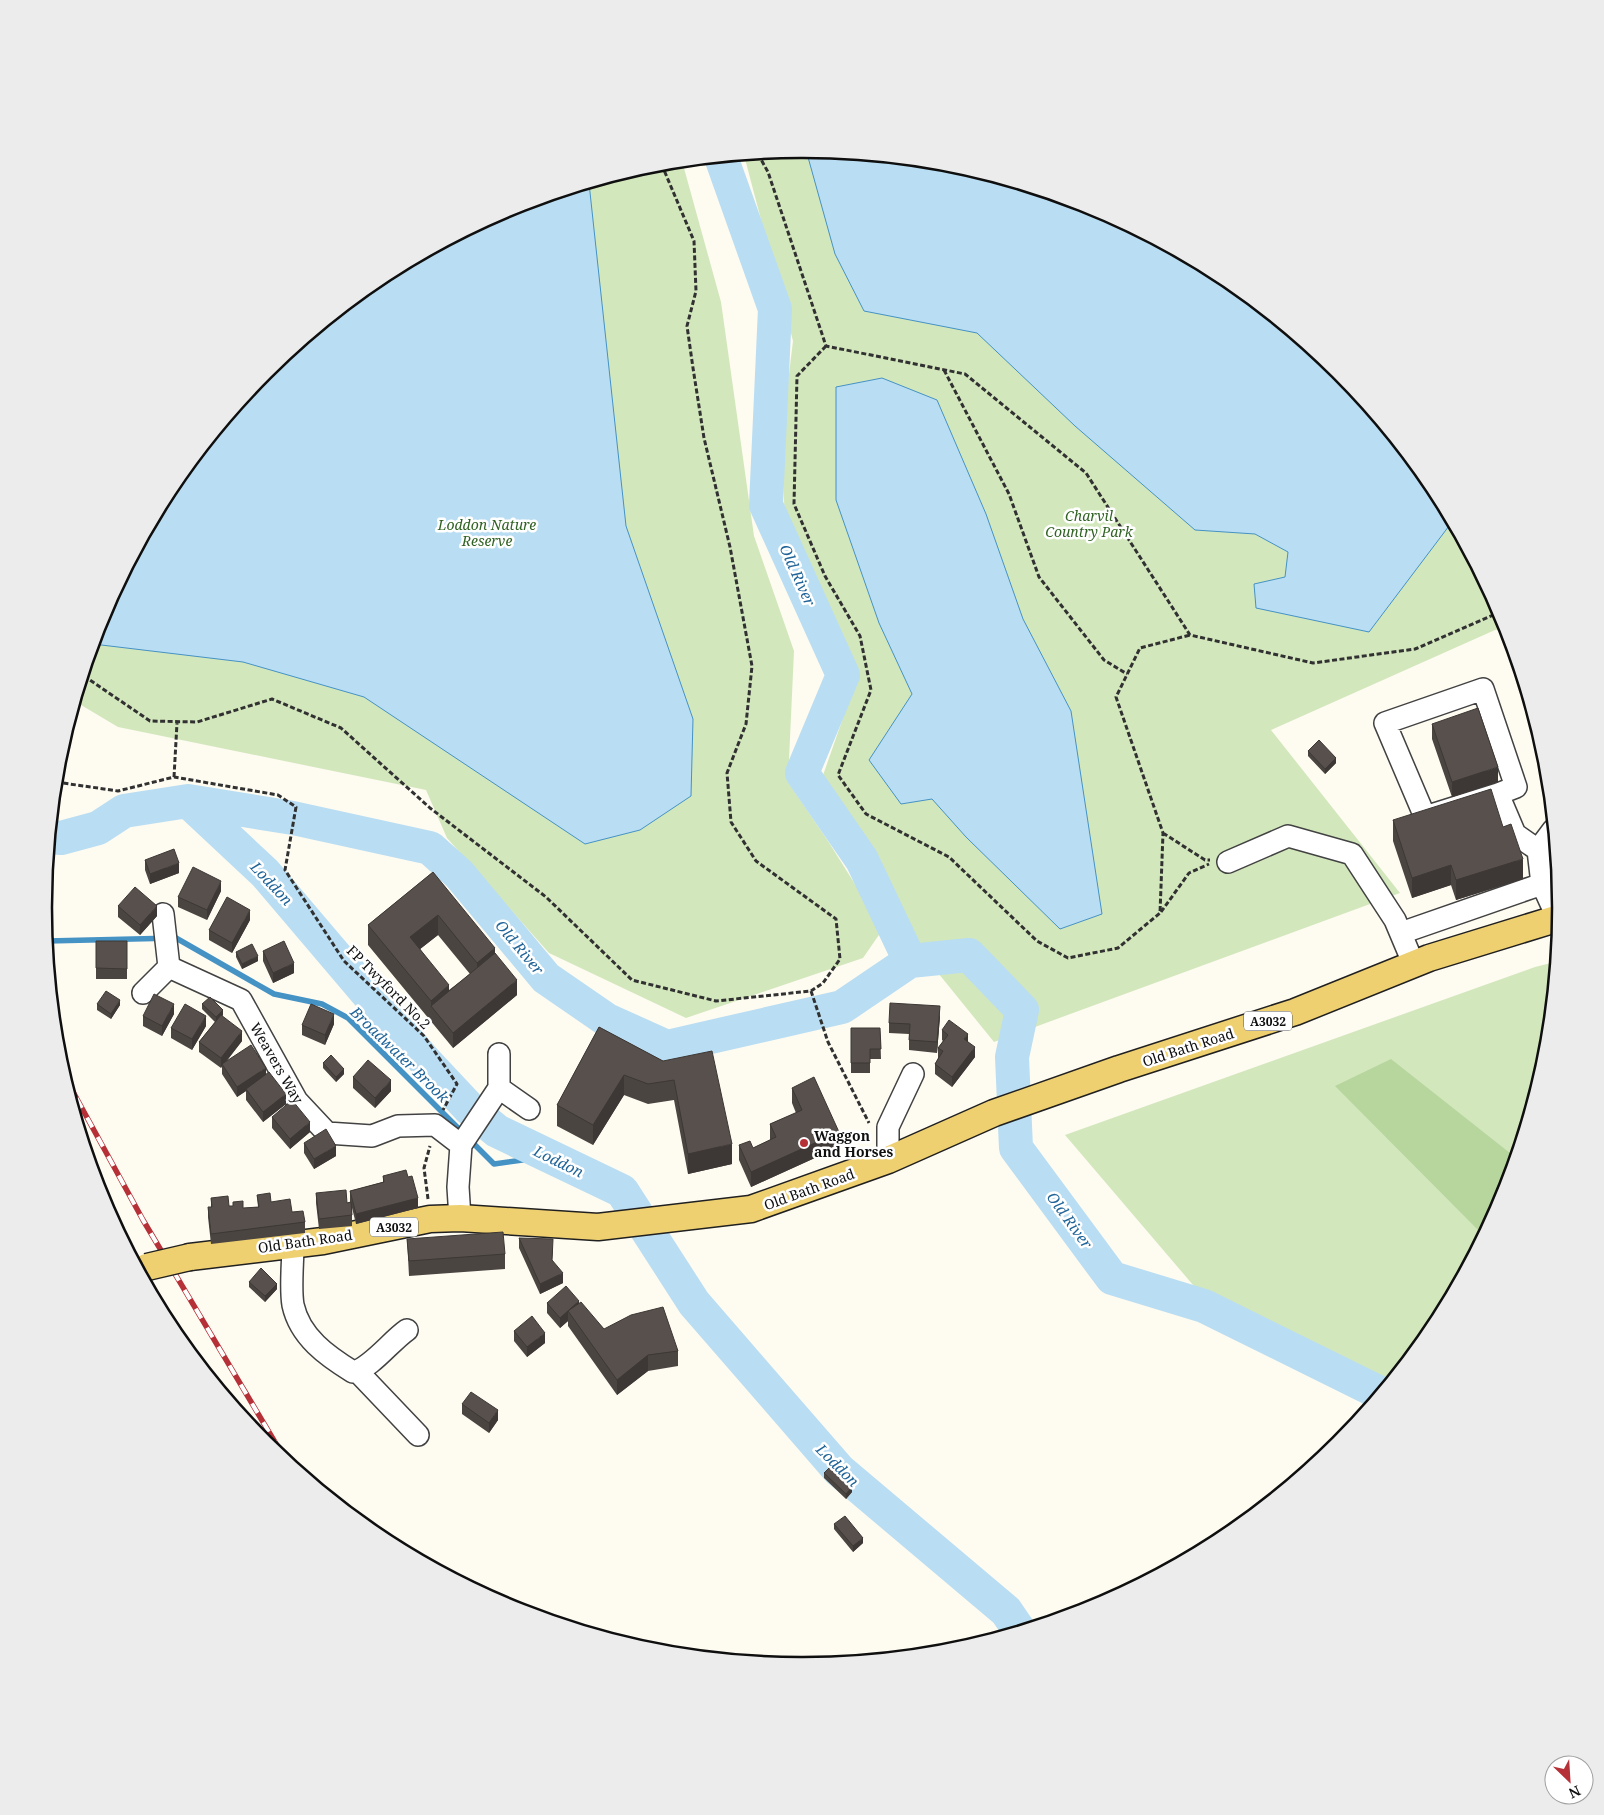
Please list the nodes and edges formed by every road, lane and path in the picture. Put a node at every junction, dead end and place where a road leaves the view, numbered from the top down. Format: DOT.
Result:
graph roads {
  1 [pos="761,160"];
  2 [pos="664,171"];
  3 [pos="826,346"];
  4 [pos="944,370"];
  5 [pos="1492,616"];
  6 [pos="1190,635"];
  7 [pos="1127,674"];
  8 [pos="88,679"];
  9 [pos="177,723"];
  10 [pos="174,777"];
  11 [pos="63,783"];
  12 [pos="1498,794"];
  13 [pos="1162,834"];
  14 [pos="1548,837"];
  15 [pos="1538,850"];
  16 [pos="1228,862"];
  17 [pos="1542,884"];
  18 [pos="1552,905"];
  19 [pos="1160,913"];
  20 [pos="163,914"];
  21 [pos="1551,920"];
  22 [pos="1401,933"];
  23 [pos="1414,965"];
  24 [pos="169,967"];
  25 [pos="811,991"];
  26 [pos="143,993"];
  27 [pos="499,1054"];
  28 [pos="913,1074"];
  29 [pos="495,1093"];
  30 [pos="529,1108"];
  31 [pos="440,1117"];
  32 [pos="871,1126"];
  33 [pos="431,1142"];
  34 [pos="463,1143"];
  35 [pos="888,1160"];
  36 [pos="460,1218"];
  37 [pos="430,1219"];
  38 [pos="293,1244"];
  39 [pos="145,1267"];
  40 [pos="407,1330"];
  41 [pos="357,1371"];
  42 [pos="418,1435"];
  1 -- 3 [label="path"];
  2 -- 25 [label="path"];
  3 -- 4 [label="path"];
  3 -- 19 [label="path"];
  4 -- 6 [label="path"];
  4 -- 7 [label="path"];
  5 -- 6 [label="path"];
  6 -- 7 [label="path"];
  7 -- 13 [label="path"];
  8 -- 9 [label="path"];
  9 -- 10 [label="path"];
  9 -- 25 [label="path"];
  10 -- 11 [label="path, FP Twyford No.2"];
  10 -- 31 [label="path, FP Twyford No.2"];
  12 -- 12 [label="street"];
  12 -- 15 [label="street"];
  13 -- 16 [label="path"];
  13 -- 19 [label="path"];
  14 -- 15 [label="street"];
  15 -- 17 [label="street"];
  16 -- 19 [label="path"];
  16 -- 22 [label="street"];
  17 -- 18 [label="street"];
  17 -- 22 [label="street"];
  20 -- 24 [label="street"];
  21 -- 23 [label="main road, Old Bath Road / A3032"];
  22 -- 23 [label="street"];
  23 -- 35 [label="main road, Old Bath Road / A3032"];
  24 -- 26 [label="street"];
  24 -- 34 [label="street, Weavers Way"];
  25 -- 32 [label="path"];
  27 -- 29 [label="street"];
  28 -- 35 [label="street"];
  29 -- 30 [label="street"];
  29 -- 34 [label="street"];
  33 -- 37 [label="path"];
  34 -- 36 [label="street"];
  35 -- 36 [label="main road, Old Bath Road / A3032"];
  36 -- 37 [label="main road, Old Bath Road / A3032"];
  37 -- 38 [label="main road, Old Bath Road / A3032"];
  38 -- 39 [label="main road, Old Bath Road / A3032, bridge"];
  38 -- 41 [label="street"];
  40 -- 41 [label="street"];
  41 -- 42 [label="street"];
}
